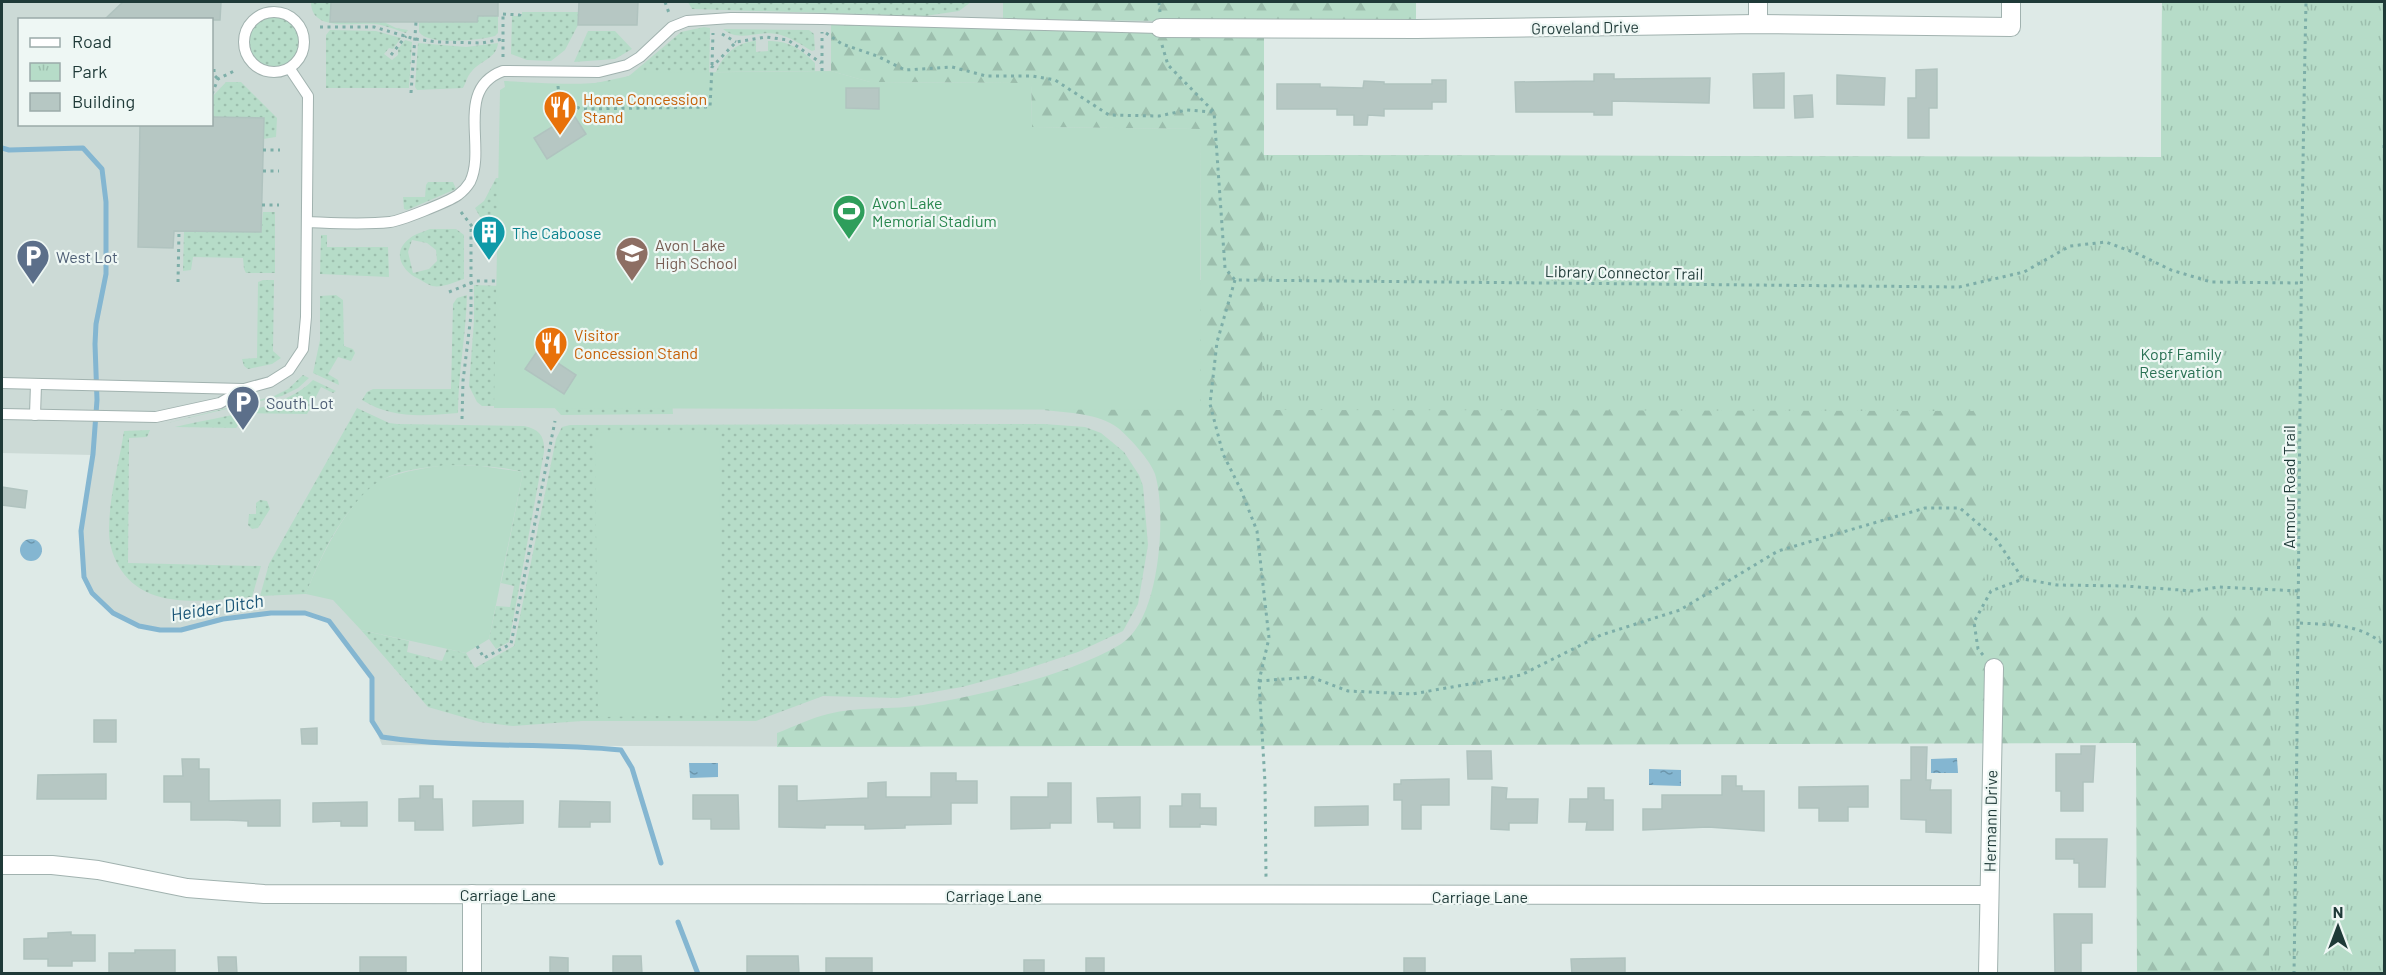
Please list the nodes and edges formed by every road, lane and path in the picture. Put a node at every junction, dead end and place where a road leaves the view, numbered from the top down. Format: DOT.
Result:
graph roads {
  1 [pos="1160,2"];
  2 [pos="1758,2"];
  3 [pos="2011,2"];
  4 [pos="2306,2"];
  5 [pos="520,12"];
  6 [pos="417,22"];
  7 [pos="1758,24"];
  8 [pos="320,27"];
  9 [pos="1160,28"];
  10 [pos="406,36"];
  11 [pos="415,39"];
  12 [pos="503,39"];
  13 [pos="736,42"];
  14 [pos="392,55"];
  15 [pos="503,62"];
  16 [pos="822,63"];
  17 [pos="712,67"];
  18 [pos="214,69"];
  19 [pos="290,69"];
  20 [pos="236,70"];
  21 [pos="822,71"];
  22 [pos="557,72"];
  23 [pos="218,79"];
  24 [pos="213,87"];
  25 [pos="411,93"];
  26 [pos="1214,112"];
  27 [pos="263,150"];
  28 [pos="280,150"];
  29 [pos="263,171"];
  30 [pos="279,171"];
  31 [pos="262,205"];
  32 [pos="279,206"];
  33 [pos="461,212"];
  34 [pos="307,222"];
  35 [pos="471,226"];
  36 [pos="179,231"];
  37 [pos="497,243"];
  38 [pos="1235,280"];
  39 [pos="496,281"];
  40 [pos="178,282"];
  41 [pos="471,282"];
  42 [pos="2300,283"];
  43 [pos="449,292"];
  44 [pos="2,383"];
  45 [pos="36,384"];
  46 [pos="244,389"];
  47 [pos="2,414"];
  48 [pos="35,415"];
  49 [pos="462,419"];
  50 [pos="555,421"];
  51 [pos="2023,579"];
  52 [pos="2300,591"];
  53 [pos="2300,623"];
  54 [pos="2385,645"];
  55 [pos="477,646"];
  56 [pos="1994,668"];
  57 [pos="1259,681"];
  58 [pos="2,865"];
  59 [pos="472,894"];
  60 [pos="1988,895"];
  61 [pos="1266,896"];
  62 [pos="472,974"];
  63 [pos="1988,974"];
  64 [pos="2294,974"];
  1 -- 9 [label="path"];
  2 -- 7 [label="street"];
  3 -- 7 [label="street, Groveland Drive"];
  4 -- 42 [label="path, Armour Road Trail"];
  5 -- 12 [label="path"];
  6 -- 11 [label="path"];
  7 -- 9 [label="street, Groveland Drive"];
  8 -- 10 [label="path"];
  9 -- 22 [label="lane"];
  9 -- 26 [label="path"];
  10 -- 11 [label="path"];
  10 -- 14 [label="path"];
  11 -- 12 [label="path"];
  11 -- 25 [label="path"];
  12 -- 15 [label="path"];
  13 -- 16 [label="path"];
  13 -- 17 [label="path"];
  13 -- 17 [label="path"];
  16 -- 21 [label="path"];
  16 -- 26 [label="path"];
  17 -- 22 [label="path"];
  18 -- 23 [label="path"];
  19 -- 19 [label="lane"];
  19 -- 34 [label="lane"];
  20 -- 23 [label="path"];
  22 -- 34 [label="lane"];
  23 -- 24 [label="path"];
  26 -- 38 [label="path"];
  27 -- 28 [label="path"];
  29 -- 30 [label="path"];
  31 -- 32 [label="path"];
  33 -- 35 [label="path"];
  34 -- 46 [label="lane"];
  35 -- 37 [label="path"];
  35 -- 41 [label="path"];
  36 -- 40 [label="path"];
  38 -- 42 [label="path, Library Connector Trail"];
  38 -- 57 [label="path"];
  39 -- 41 [label="path"];
  41 -- 43 [label="path"];
  41 -- 49 [label="path"];
  42 -- 52 [label="path, Armour Road Trail"];
  44 -- 45 [label="lane"];
  45 -- 46 [label="lane"];
  45 -- 48 [label="lane"];
  46 -- 48 [label="lane"];
  47 -- 48 [label="lane"];
  50 -- 55 [label="path"];
  51 -- 52 [label="path"];
  51 -- 56 [label="path"];
  51 -- 57 [label="path"];
  52 -- 53 [label="path, Armour Road Trail"];
  53 -- 54 [label="path"];
  53 -- 64 [label="path, Armour Road Trail"];
  56 -- 60 [label="street, Hermann Drive"];
  57 -- 61 [label="path"];
  58 -- 59 [label="street, Carriage Lane"];
  59 -- 61 [label="street, Carriage Lane"];
  59 -- 62 [label="street"];
  60 -- 61 [label="street, Carriage Lane"];
  60 -- 63 [label="street, Hermann Drive"];
}
